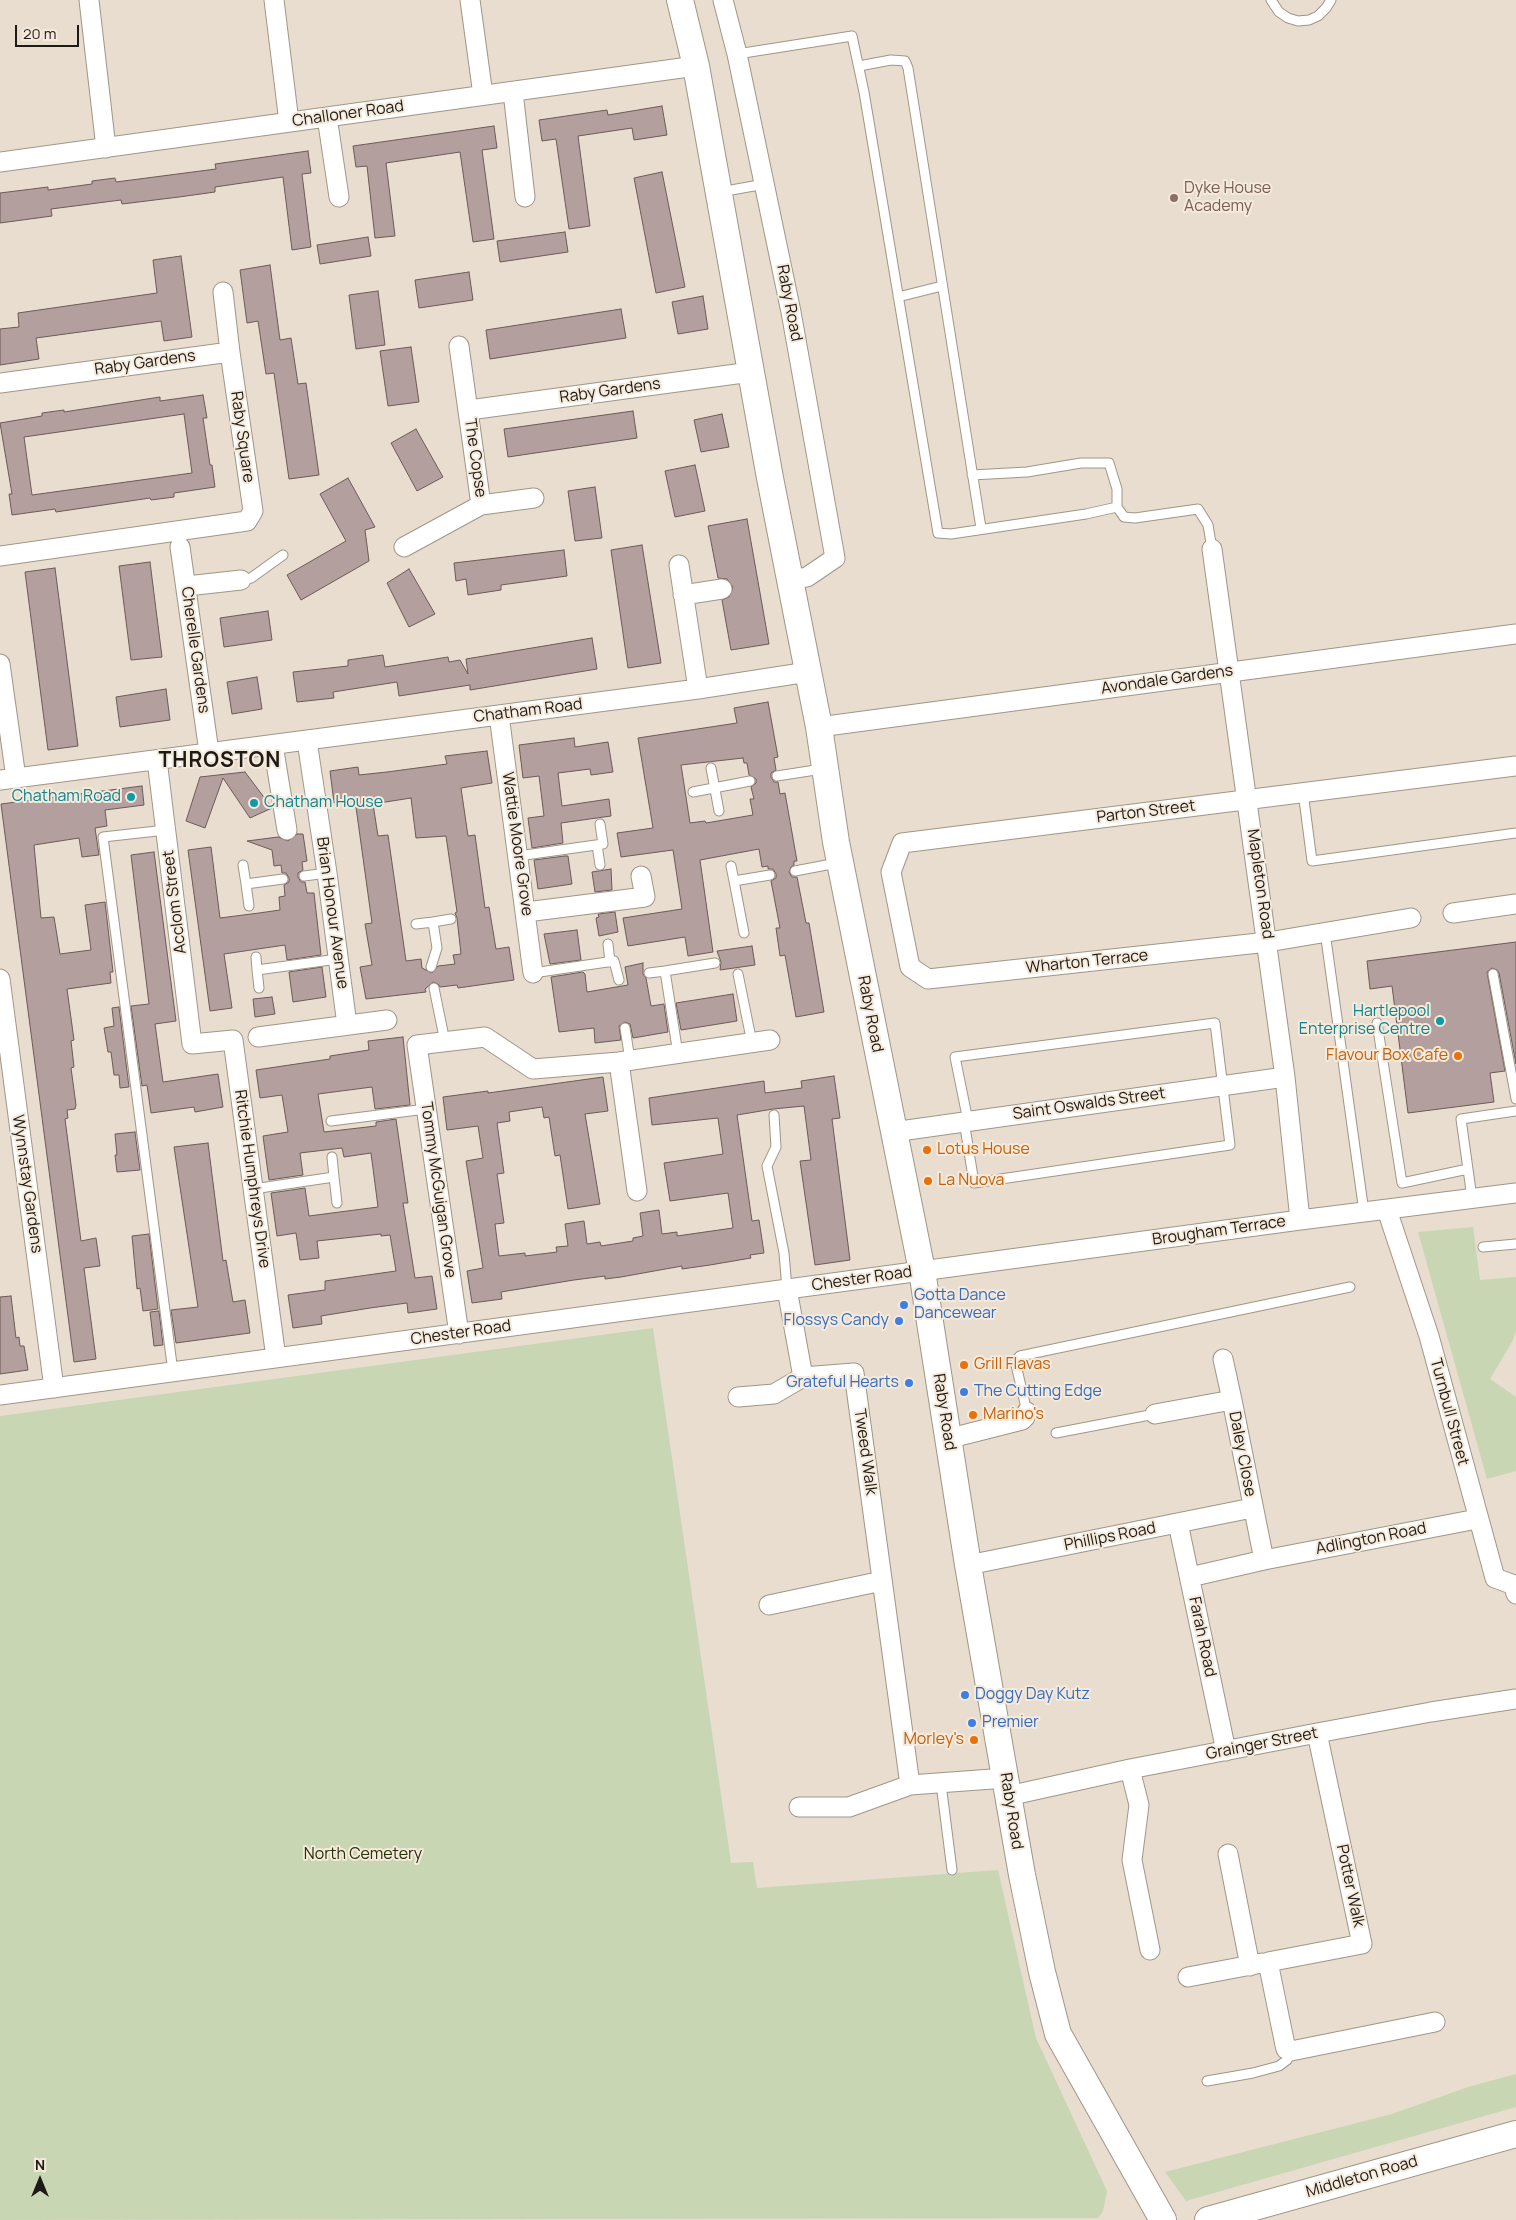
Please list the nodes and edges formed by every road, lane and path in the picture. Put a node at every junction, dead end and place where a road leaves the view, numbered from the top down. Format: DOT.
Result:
graph roads {
  1 [pos="89,0"];
  2 [pos="274,0"];
  3 [pos="470,0"];
  4 [pos="680,0"];
  5 [pos="723,0"];
  6 [pos="1271,0"];
  7 [pos="1331,0"];
  8 [pos="737,54"];
  9 [pos="696,66"];
  10 [pos="859,66"];
  11 [pos="513,92"];
  12 [pos="484,96"];
  13 [pos="327,117"];
  14 [pos="289,122"];
  15 [pos="106,148"];
  16 [pos="0,162"];
  17 [pos="764,184"];
  18 [pos="718,192"];
  19 [pos="339,197"];
  20 [pos="525,197"];
  21 [pos="942,286"];
  22 [pos="224,292"];
  23 [pos="898,297"];
  24 [pos="459,346"];
  25 [pos="230,352"];
  26 [pos="751,372"];
  27 [pos="0,383"];
  28 [pos="469,410"];
  29 [pos="972,475"];
  30 [pos="534,498"];
  31 [pos="482,505"];
  32 [pos="1117,507"];
  33 [pos="981,528"];
  34 [pos="180,547"];
  35 [pos="404,547"];
  36 [pos="1212,549"];
  37 [pos="283,555"];
  38 [pos="0,556"];
  39 [pos="679,565"];
  40 [pos="241,580"];
  41 [pos="790,580"];
  42 [pos="186,586"];
  43 [pos="722,589"];
  44 [pos="683,595"];
  45 [pos="1516,634"];
  46 [pos="0,664"];
  47 [pos="1230,671"];
  48 [pos="808,672"];
  49 [pos="698,689"];
  50 [pos="499,715"];
  51 [pos="818,727"];
  52 [pos="307,741"];
  53 [pos="272,745"];
  54 [pos="209,752"];
  55 [pos="157,760"];
  56 [pos="1516,766"];
  57 [pos="710,768"];
  58 [pos="825,769"];
  59 [pos="777,776"];
  60 [pos="8,779"];
  61 [pos="750,781"];
  62 [pos="714,788"];
  63 [pos="693,792"];
  64 [pos="1303,792"];
  65 [pos="1248,799"];
  66 [pos="719,812"];
  67 [pos="600,824"];
  68 [pos="166,830"];
  69 [pos="287,830"];
  70 [pos="1516,833"];
  71 [pos="597,844"];
  72 [pos="518,856"];
  73 [pos="840,862"];
  74 [pos="243,865"];
  75 [pos="600,865"];
  76 [pos="731,866"];
  77 [pos="795,870"];
  78 [pos="327,873"];
  79 [pos="304,876"];
  80 [pos="641,876"];
  81 [pos="770,876"];
  82 [pos="283,879"];
  83 [pos="734,881"];
  84 [pos="246,884"];
  85 [pos="1516,904"];
  86 [pos="249,906"];
  87 [pos="526,912"];
  88 [pos="1453,913"];
  89 [pos="1411,918"];
  90 [pos="452,920"];
  91 [pos="433,922"];
  92 [pos="416,924"];
  93 [pos="1325,932"];
  94 [pos="744,933"];
  95 [pos="1268,942"];
  96 [pos="608,944"];
  97 [pos="256,957"];
  98 [pos="338,958"];
  99 [pos="610,962"];
  100 [pos="715,963"];
  101 [pos="430,967"];
  102 [pos="910,967"];
  103 [pos="258,970"];
  104 [pos="665,971"];
  105 [pos="533,973"];
  106 [pos="649,973"];
  107 [pos="738,974"];
  108 [pos="1493,974"];
  109 [pos="0,979"];
  110 [pos="619,980"];
  111 [pos="259,988"];
  112 [pos="434,988"];
  113 [pos="387,1020"];
  114 [pos="1376,1023"];
  115 [pos="347,1025"];
  116 [pos="624,1028"];
  117 [pos="258,1037"];
  118 [pos="445,1042"];
  119 [pos="761,1042"];
  120 [pos="192,1044"];
  121 [pos="678,1054"];
  122 [pos="624,1061"];
  123 [pos="1285,1077"];
  124 [pos="1221,1086"];
  125 [pos="1516,1099"];
  126 [pos="426,1109"];
  127 [pos="1516,1112"];
  128 [pos="774,1115"];
  129 [pos="331,1121"];
  130 [pos="966,1121"];
  131 [pos="893,1132"];
  132 [pos="332,1157"];
  133 [pos="1468,1169"];
  134 [pos="334,1177"];
  135 [pos="253,1189"];
  136 [pos="637,1191"];
  137 [pos="1516,1193"];
  138 [pos="1472,1198"];
  139 [pos="337,1203"];
  140 [pos="1364,1212"];
  141 [pos="1390,1219"];
  142 [pos="1300,1220"];
  143 [pos="1516,1244"];
  144 [pos="1483,1247"];
  145 [pos="922,1271"];
  146 [pos="1350,1288"];
  147 [pos="787,1289"];
  148 [pos="459,1334"];
  149 [pos="276,1358"];
  150 [pos="1223,1358"];
  151 [pos="173,1372"];
  152 [pos="803,1377"];
  153 [pos="54,1388"];
  154 [pos="0,1395"];
  155 [pos="738,1396"];
  156 [pos="1232,1400"];
  157 [pos="1027,1412"];
  158 [pos="1155,1414"];
  159 [pos="1056,1434"];
  160 [pos="947,1439"];
  161 [pos="1252,1508"];
  162 [pos="1477,1519"];
  163 [pos="1178,1523"];
  164 [pos="1264,1560"];
  165 [pos="968,1565"];
  166 [pos="1190,1577"];
  167 [pos="882,1581"];
  168 [pos="1515,1588"];
  169 [pos="769,1605"];
  170 [pos="1516,1699"];
  171 [pos="1318,1733"];
  172 [pos="1226,1751"];
  173 [pos="1130,1769"];
  174 [pos="941,1784"];
  175 [pos="910,1785"];
  176 [pos="1007,1787"];
  177 [pos="799,1807"];
  178 [pos="1228,1854"];
  179 [pos="952,1870"];
  180 [pos="1150,1950"];
  181 [pos="1268,1962"];
  182 [pos="1250,1966"];
  183 [pos="1188,1977"];
  184 [pos="1435,2022"];
  185 [pos="1291,2051"];
  186 [pos="1207,2081"];
  187 [pos="1516,2134"];
  188 [pos="1163,2220"];
  189 [pos="1208,2220"];
  1 -- 15 [label="street"];
  2 -- 14 [label="street"];
  3 -- 12 [label="street"];
  4 -- 9 [label="street, Raby Road"];
  5 -- 8 [label="street, Raby Road"];
  6 -- 7 [label="lane"];
  8 -- 10 [label="lane"];
  8 -- 17 [label="street, Raby Road"];
  9 -- 11 [label="street, Challoner Road"];
  9 -- 18 [label="street, Raby Road"];
  10 -- 21 [label="lane"];
  10 -- 23 [label="lane"];
  11 -- 12 [label="street, Challoner Road"];
  11 -- 20 [label="street"];
  12 -- 13 [label="street, Challoner Road"];
  13 -- 14 [label="street, Challoner Road"];
  13 -- 19 [label="street"];
  14 -- 15 [label="street, Challoner Road"];
  15 -- 16 [label="street, Challoner Road"];
  17 -- 18 [label="lane"];
  17 -- 41 [label="street, Raby Road"];
  18 -- 26 [label="street, Raby Road"];
  21 -- 23 [label="lane"];
  21 -- 29 [label="lane"];
  22 -- 25 [label="street"];
  23 -- 33 [label="lane"];
  24 -- 28 [label="street, The Copse"];
  25 -- 27 [label="street, Raby Gardens"];
  25 -- 38 [label="street, Raby Square"];
  26 -- 28 [label="street, Raby Gardens"];
  26 -- 41 [label="street, Raby Road"];
  28 -- 31 [label="street, The Copse"];
  29 -- 32 [label="lane"];
  29 -- 33 [label="lane"];
  30 -- 31 [label="street, The Copse"];
  31 -- 35 [label="street, The Copse"];
  32 -- 33 [label="lane"];
  32 -- 36 [label="lane"];
  34 -- 42 [label="street, Cherelle Gardens"];
  36 -- 47 [label="street, Mapleton Road"];
  37 -- 40 [label="lane"];
  39 -- 44 [label="street"];
  40 -- 42 [label="street"];
  41 -- 48 [label="street, Raby Road"];
  42 -- 54 [label="street, Cherelle Gardens"];
  43 -- 44 [label="street"];
  44 -- 49 [label="street"];
  45 -- 47 [label="street, Avondale Gardens"];
  46 -- 60 [label="street"];
  47 -- 51 [label="street, Avondale Gardens"];
  47 -- 65 [label="street, Mapleton Road"];
  48 -- 49 [label="street, Chatham Road"];
  48 -- 51 [label="street, Raby Road"];
  49 -- 50 [label="street, Chatham Road"];
  50 -- 52 [label="street, Chatham Road"];
  50 -- 72 [label="street, Wattie Moore Grove"];
  51 -- 58 [label="street, Raby Road"];
  52 -- 53 [label="street, Chatham Road"];
  52 -- 78 [label="street, Brian Honour Avenue"];
  53 -- 54 [label="street, Chatham Road"];
  53 -- 69 [label="street"];
  54 -- 55 [label="street, Chatham Road"];
  55 -- 60 [label="street, Chatham Road"];
  55 -- 68 [label="street, Acclom Street"];
  56 -- 64 [label="street, Parton Street"];
  57 -- 62 [label="lane"];
  58 -- 59 [label="lane"];
  58 -- 73 [label="street, Raby Road"];
  61 -- 62 [label="lane"];
  62 -- 63 [label="lane"];
  62 -- 66 [label="lane"];
  64 -- 65 [label="street, Parton Street"];
  64 -- 70 [label="lane"];
  65 -- 95 [label="street, Mapleton Road"];
  65 -- 102 [label="street, Parton Street"];
  67 -- 71 [label="lane"];
  68 -- 120 [label="street, Acclom Street"];
  68 -- 151 [label="lane"];
  71 -- 72 [label="lane"];
  71 -- 75 [label="lane"];
  72 -- 87 [label="street, Wattie Moore Grove"];
  73 -- 77 [label="lane"];
  73 -- 131 [label="street, Raby Road"];
  74 -- 84 [label="lane"];
  76 -- 83 [label="lane"];
  78 -- 79 [label="lane"];
  78 -- 98 [label="street, Brian Honour Avenue"];
  80 -- 87 [label="street"];
  81 -- 83 [label="lane"];
  82 -- 84 [label="lane"];
  83 -- 94 [label="lane"];
  84 -- 86 [label="lane"];
  85 -- 88 [label="street"];
  87 -- 105 [label="street, Wattie Moore Grove"];
  89 -- 93 [label="street, Wharton Terrace"];
  90 -- 91 [label="lane"];
  91 -- 92 [label="lane"];
  91 -- 101 [label="lane"];
  93 -- 95 [label="street, Wharton Terrace"];
  93 -- 140 [label="lane"];
  95 -- 102 [label="street, Wharton Terrace"];
  95 -- 123 [label="street, Mapleton Road"];
  96 -- 99 [label="lane"];
  97 -- 103 [label="lane"];
  98 -- 103 [label="lane"];
  98 -- 115 [label="street, Brian Honour Avenue"];
  99 -- 105 [label="lane"];
  99 -- 110 [label="lane"];
  100 -- 104 [label="lane"];
  103 -- 111 [label="lane"];
  104 -- 106 [label="lane"];
  104 -- 121 [label="lane"];
  107 -- 119 [label="lane"];
  108 -- 125 [label="lane"];
  109 -- 153 [label="street, Wynnstay Gardens"];
  112 -- 118 [label="lane"];
  113 -- 115 [label="street"];
  114 -- 133 [label="lane"];
  115 -- 117 [label="street"];
  116 -- 122 [label="lane"];
  118 -- 122 [label="street"];
  118 -- 126 [label="street, Tommy McGuigan Grove"];
  119 -- 121 [label="street"];
  120 -- 135 [label="street, Ritchie Humphreys Drive"];
  121 -- 122 [label="street"];
  122 -- 136 [label="street"];
  123 -- 124 [label="street, Saint Oswalds Street"];
  123 -- 142 [label="street, Mapleton Road"];
  124 -- 130 [label="street, Saint Oswalds Street"];
  124 -- 130 [label="lane"];
  124 -- 130 [label="lane"];
  126 -- 129 [label="lane"];
  126 -- 148 [label="street, Tommy McGuigan Grove"];
  127 -- 133 [label="lane"];
  128 -- 147 [label="lane"];
  130 -- 131 [label="street, Saint Oswalds Street"];
  131 -- 145 [label="street, Raby Road"];
  132 -- 134 [label="lane"];
  133 -- 138 [label="lane"];
  134 -- 135 [label="lane"];
  134 -- 139 [label="lane"];
  135 -- 149 [label="street, Ritchie Humphreys Drive"];
  137 -- 138 [label="street, Brougham Terrace"];
  138 -- 140 [label="street, Brougham Terrace"];
  140 -- 142 [label="street, Brougham Terrace"];
  141 -- 162 [label="street, Turnbull Street"];
  142 -- 145 [label="street, Brougham Terrace"];
  143 -- 144 [label="lane"];
  145 -- 147 [label="street, Chester Road"];
  145 -- 160 [label="street, Raby Road"];
  146 -- 157 [label="lane"];
  147 -- 148 [label="street, Chester Road"];
  147 -- 152 [label="street"];
  148 -- 149 [label="street, Chester Road"];
  149 -- 151 [label="street, Chester Road"];
  150 -- 156 [label="street, Daley Close"];
  151 -- 153 [label="street, Chester Road"];
  152 -- 155 [label="street, Tweed Walk"];
  152 -- 167 [label="street, Tweed Walk"];
  153 -- 154 [label="street, Chester Road"];
  156 -- 158 [label="street, Daley Close"];
  156 -- 161 [label="street, Daley Close"];
  157 -- 160 [label="street"];
  158 -- 159 [label="lane"];
  160 -- 165 [label="street, Raby Road"];
  161 -- 163 [label="street, Phillips Road"];
  161 -- 164 [label="street"];
  162 -- 164 [label="street, Adlington Road"];
  162 -- 168 [label="street, Turnbull Street"];
  163 -- 165 [label="street, Phillips Road"];
  163 -- 166 [label="street, Farah Road"];
  164 -- 166 [label="street, Adlington Road"];
  165 -- 176 [label="street, Raby Road"];
  166 -- 172 [label="street, Farah Road"];
  167 -- 169 [label="street"];
  167 -- 175 [label="street, Tweed Walk"];
  170 -- 171 [label="street, Grainger Street"];
  171 -- 172 [label="street, Grainger Street"];
  171 -- 181 [label="street, Potter Walk"];
  172 -- 173 [label="street, Grainger Street"];
  173 -- 176 [label="street, Grainger Street"];
  173 -- 180 [label="street"];
  174 -- 175 [label="street, Grainger Street"];
  174 -- 176 [label="street, Grainger Street"];
  174 -- 179 [label="lane"];
  175 -- 177 [label="street, Grainger Street"];
  176 -- 188 [label="street, Raby Road"];
  178 -- 182 [label="street"];
  181 -- 182 [label="street"];
  181 -- 185 [label="street"];
  182 -- 183 [label="street"];
  184 -- 185 [label="street"];
  185 -- 186 [label="lane"];
  187 -- 189 [label="street, Middleton Road"];
}
